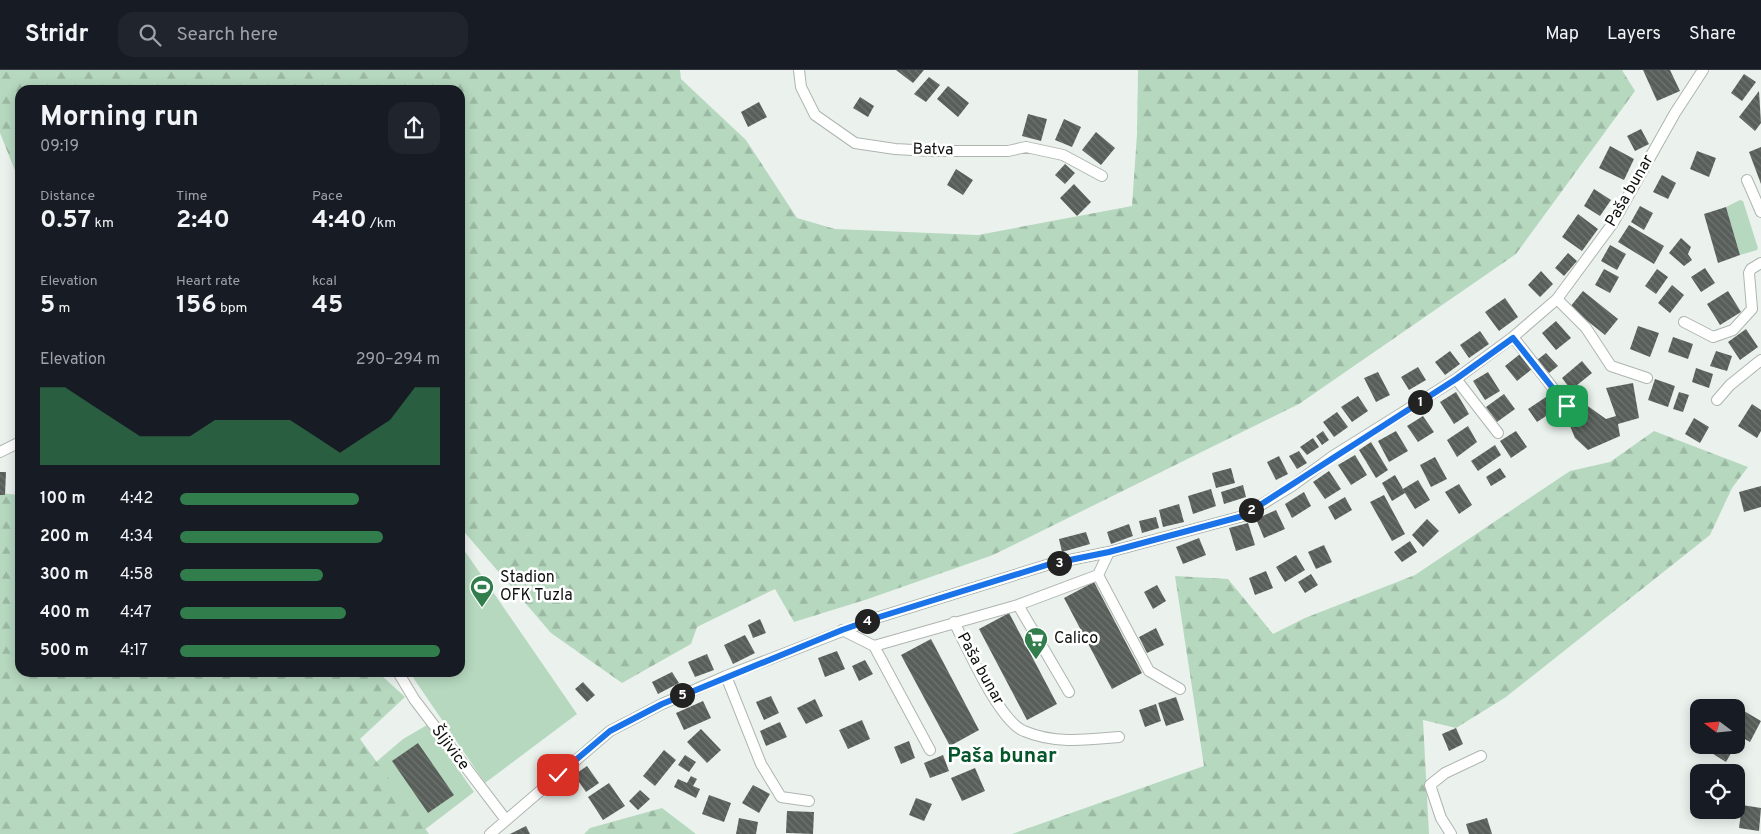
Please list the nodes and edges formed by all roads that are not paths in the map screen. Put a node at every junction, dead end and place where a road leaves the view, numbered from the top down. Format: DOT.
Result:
graph roads {
  1 [pos="799,70"];
  2 [pos="1689,70"];
  3 [pos="1700,74"];
  4 [pos="1102,176"];
  5 [pos="1747,180"];
  6 [pos="1761,212"];
  7 [pos="1761,263"];
  8 [pos="1557,299"];
  9 [pos="1684,322"];
  10 [pos="1513,338"];
  11 [pos="1761,360"];
  12 [pos="1646,378"];
  13 [pos="1456,379"];
  14 [pos="1717,400"];
  15 [pos="1567,406"];
  16 [pos="1498,433"];
  17 [pos="15,444"];
  18 [pos="0,452"];
  19 [pos="1109,552"];
  20 [pos="1098,575"];
  21 [pos="1018,605"];
  22 [pos="954,622"];
  23 [pos="842,630"];
  24 [pos="874,646"];
  25 [pos="726,676"];
  26 [pos="401,677"];
  27 [pos="1180,689"];
  28 [pos="1069,692"];
  29 [pos="1119,737"];
  30 [pos="930,750"];
  31 [pos="1481,756"];
  32 [pos="809,801"];
  33 [pos="506,820"];
  34 [pos="490,834"];
  35 [pos="1451,834"];
  1 -- 4 [label="street, Batva"];
  2 -- 3 [label="street, Paša bunar"];
  3 -- 8 [label="street, Paša bunar"];
  5 -- 6 [label="street"];
  7 -- 9 [label="street"];
  8 -- 10 [label="street, Paša bunar"];
  8 -- 12 [label="street"];
  10 -- 13 [label="street, Paša bunar"];
  10 -- 15 [label="street"];
  11 -- 14 [label="street"];
  13 -- 16 [label="street"];
  13 -- 19 [label="street, Paša bunar"];
  17 -- 18 [label="street"];
  19 -- 20 [label="street"];
  19 -- 23 [label="street, Paša bunar"];
  20 -- 21 [label="street, Paša bunar"];
  20 -- 27 [label="street"];
  21 -- 22 [label="street, Paša bunar"];
  21 -- 28 [label="street"];
  22 -- 24 [label="street, Paša bunar"];
  22 -- 29 [label="street, Paša bunar"];
  23 -- 24 [label="street"];
  23 -- 25 [label="street, Paša bunar"];
  24 -- 30 [label="street"];
  25 -- 32 [label="street"];
  25 -- 33 [label="street, Paša bunar"];
  26 -- 33 [label="street, Šljivice"];
  31 -- 35 [label="street"];
  33 -- 34 [label="street, Paša bunar"];
}
